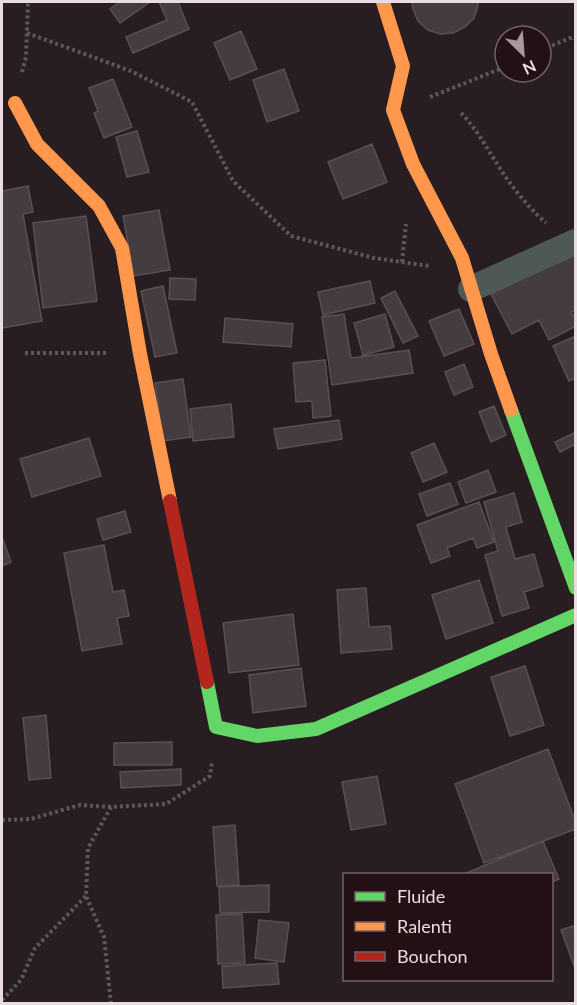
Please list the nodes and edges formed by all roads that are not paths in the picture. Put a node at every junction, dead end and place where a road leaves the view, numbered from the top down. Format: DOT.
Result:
graph roads {
  1 [pos="383,2"];
  2 [pos="15,103"];
  3 [pos="574,242"];
  4 [pos="471,289"];
  5 [pos="576,588"];
  6 [pos="576,615"];
  1 -- 4 [label="street"];
  2 -- 6 [label="street"];
  3 -- 4 [label="street"];
  4 -- 5 [label="street"];
}
